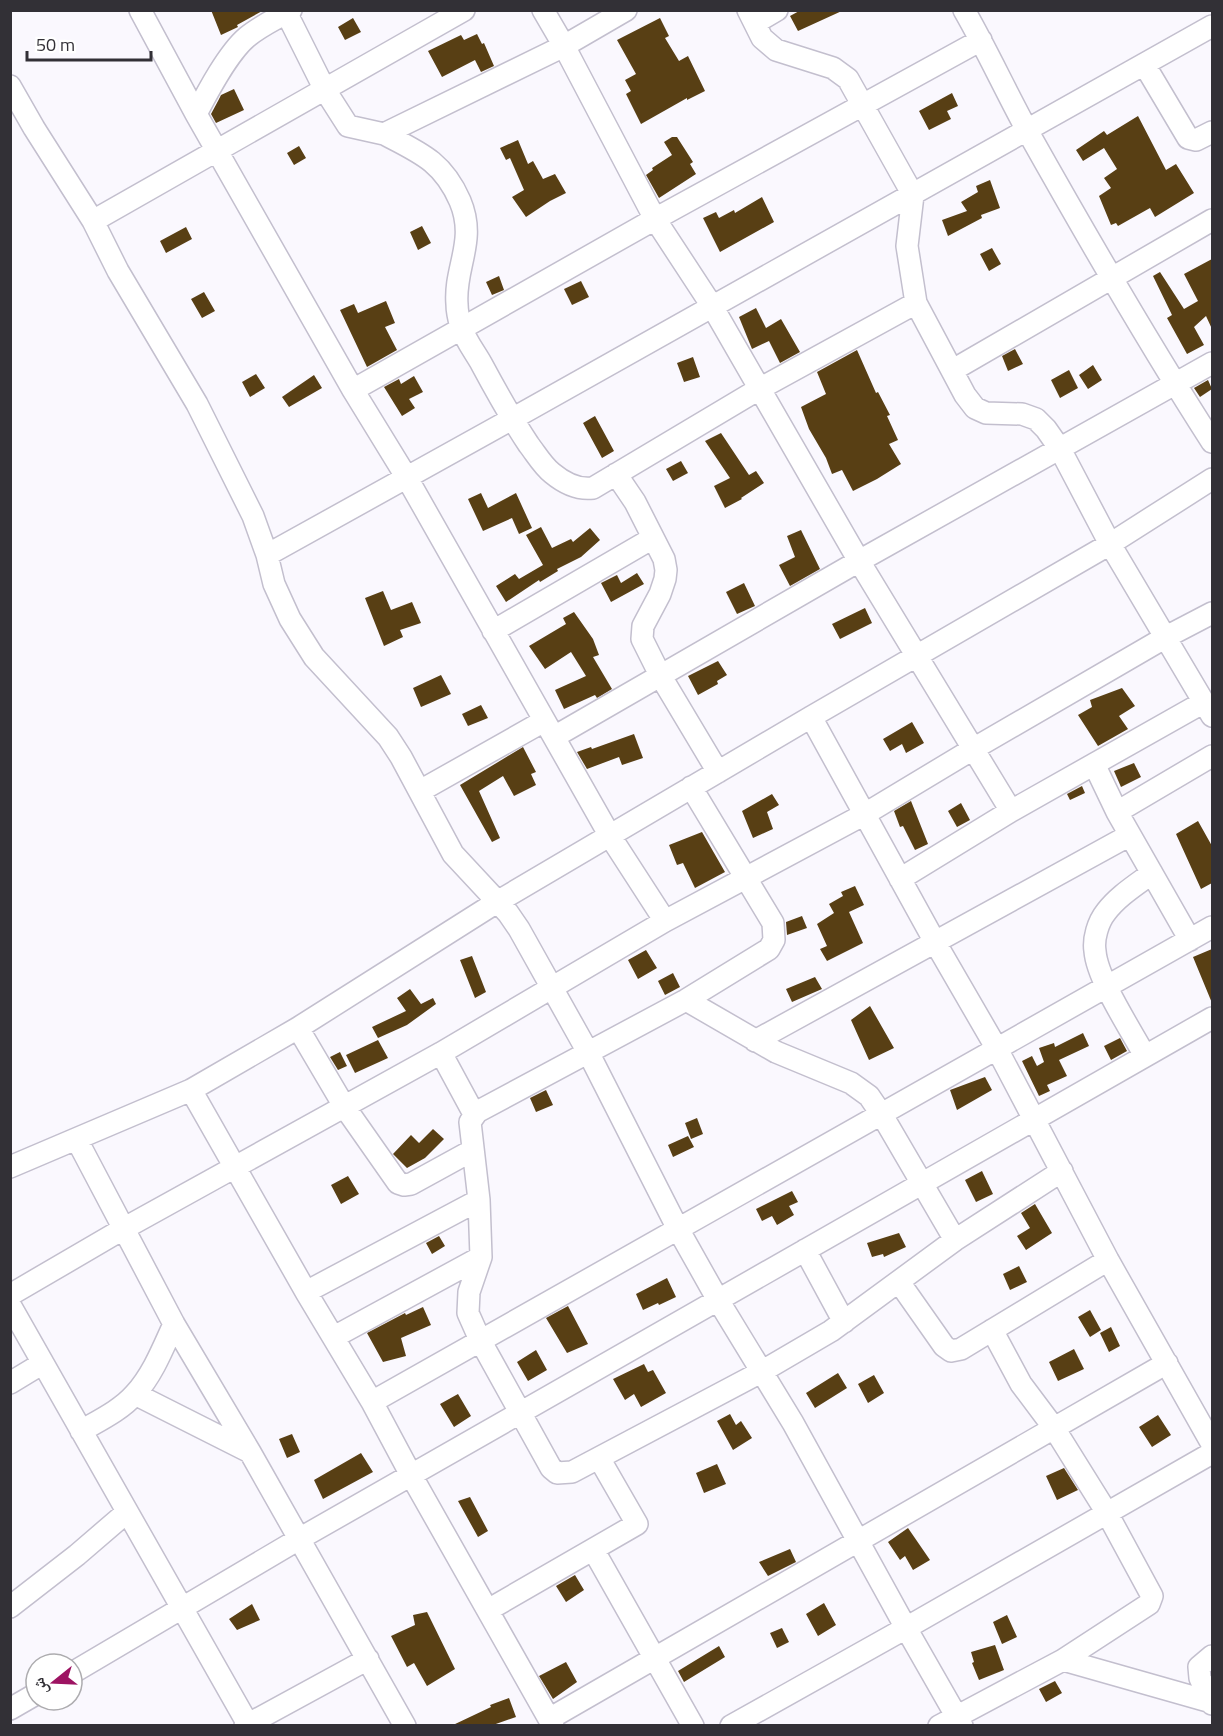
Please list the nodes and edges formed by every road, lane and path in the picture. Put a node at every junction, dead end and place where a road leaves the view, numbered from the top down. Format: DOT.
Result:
graph roads {
  1 [pos="140,10"];
  2 [pos="464,10"];
  3 [pos="543,10"];
  4 [pos="626,10"];
  5 [pos="777,10"];
  6 [pos="964,10"];
  7 [pos="287,11"];
  8 [pos="752,17"];
  9 [pos="1212,26"];
  10 [pos="981,40"];
  11 [pos="564,46"];
  12 [pos="1144,64"];
  13 [pos="10,86"];
  14 [pos="325,90"];
  15 [pos="863,105"];
  16 [pos="196,114"];
  17 [pos="1027,129"];
  18 [pos="1212,132"];
  19 [pos="384,134"];
  20 [pos="218,150"];
  21 [pos="913,195"];
  22 [pos="656,219"];
  23 [pos="1212,220"];
  24 [pos="93,221"];
  25 [pos="1111,277"];
  26 [pos="916,303"];
  27 [pos="712,306"];
  28 [pos="461,327"];
  29 [pos="1212,363"];
  30 [pos="953,370"];
  31 [pos="1175,384"];
  32 [pos="759,389"];
  33 [pos="353,390"];
  34 [pos="512,419"];
  35 [pos="1212,442"];
  36 [pos="1060,449"];
  37 [pos="616,474"];
  38 [pos="407,478"];
  39 [pos="1212,479"];
  40 [pos="653,538"];
  41 [pos="1110,544"];
  42 [pos="267,555"];
  43 [pos="859,561"];
  44 [pos="1212,613"];
  45 [pos="493,631"];
  46 [pos="1166,637"];
  47 [pos="918,657"];
  48 [pos="660,675"];
  49 [pos="1208,709"];
  50 [pos="811,717"];
  51 [pos="549,729"];
  52 [pos="973,749"];
  53 [pos="1212,756"];
  54 [pos="1094,764"];
  55 [pos="718,772"];
  56 [pos="691,787"];
  57 [pos="420,791"];
  58 [pos="1011,811"];
  59 [pos="1117,812"];
  60 [pos="865,814"];
  61 [pos="1130,835"];
  62 [pos="610,836"];
  63 [pos="1152,873"];
  64 [pos="745,878"];
  65 [pos="900,879"];
  66 [pos="497,902"];
  67 [pos="665,921"];
  68 [pos="1212,927"];
  69 [pos="1190,939"];
  70 [pos="935,942"];
  71 [pos="1107,987"];
  72 [pos="552,988"];
  73 [pos="686,1000"];
  74 [pos="1212,1018"];
  75 [pos="298,1028"];
  76 [pos="755,1041"];
  77 [pos="997,1049"];
  78 [pos="441,1053"];
  79 [pos="589,1054"];
  80 [pos="1145,1056"];
  81 [pos="190,1090"];
  82 [pos="344,1106"];
  83 [pos="474,1114"];
  84 [pos="882,1114"];
  85 [pos="1034,1118"];
  86 [pos="77,1140"];
  87 [pos="473,1150"];
  88 [pos="10,1167"];
  89 [pos="236,1167"];
  90 [pos="1062,1171"];
  91 [pos="922,1184"];
  92 [pos="479,1200"];
  93 [pos="123,1229"];
  94 [pos="678,1229"];
  95 [pos="955,1240"];
  96 [pos="805,1250"];
  97 [pos="481,1257"];
  98 [pos="1108,1260"];
  99 [pos="899,1282"];
  100 [pos="306,1292"];
  101 [pos="10,1295"];
  102 [pos="717,1300"];
  103 [pos="10,1305"];
  104 [pos="844,1322"];
  105 [pos="174,1324"];
  106 [pos="992,1330"];
  107 [pos="334,1337"];
  108 [pos="480,1340"];
  109 [pos="43,1363"];
  110 [pos="1167,1363"];
  111 [pos="761,1372"];
  112 [pos="10,1383"];
  113 [pos="135,1394"];
  114 [pos="372,1402"];
  115 [pos="520,1413"];
  116 [pos="1054,1428"];
  117 [pos="81,1431"];
  118 [pos="1212,1444"];
  119 [pos="250,1452"];
  120 [pos="1212,1453"];
  121 [pos="599,1458"];
  122 [pos="411,1475"];
  123 [pos="127,1512"];
  124 [pos="1107,1513"];
  125 [pos="299,1539"];
  126 [pos="859,1542"];
  127 [pos="594,1551"];
  128 [pos="10,1606"];
  129 [pos="181,1609"];
  130 [pos="488,1610"];
  131 [pos="906,1628"];
  132 [pos="1212,1656"];
  133 [pos="655,1658"];
  134 [pos="368,1659"];
  135 [pos="1063,1660"];
  136 [pos="84,1666"];
  137 [pos="24,1701"];
  138 [pos="1212,1703"];
  139 [pos="10,1709"];
  140 [pos="551,1722"];
  141 [pos="953,1722"];
  142 [pos="247,1725"];
  143 [pos="405,1725"];
  144 [pos="693,1725"];
  145 [pos="731,1725"];
  1 -- 16 [label="street"];
  2 -- 14 [label="street"];
  3 -- 11 [label="street"];
  4 -- 11 [label="street"];
  5 -- 8 [label="street"];
  6 -- 10 [label="street"];
  7 -- 14 [label="street"];
  7 -- 16 [label="street"];
  8 -- 15 [label="street"];
  9 -- 12 [label="street"];
  10 -- 15 [label="street"];
  10 -- 17 [label="street"];
  11 -- 19 [label="street"];
  11 -- 22 [label="street"];
  12 -- 17 [label="street"];
  12 -- 18 [label="street"];
  13 -- 24 [label="street"];
  14 -- 19 [label="street"];
  14 -- 20 [label="street"];
  15 -- 21 [label="street"];
  15 -- 22 [label="street"];
  16 -- 20 [label="street"];
  17 -- 21 [label="street"];
  17 -- 25 [label="street"];
  19 -- 28 [label="street"];
  20 -- 24 [label="street"];
  20 -- 33 [label="street"];
  21 -- 26 [label="street"];
  21 -- 27 [label="street"];
  22 -- 27 [label="street"];
  22 -- 28 [label="street"];
  23 -- 25 [label="street"];
  24 -- 42 [label="street"];
  25 -- 30 [label="street"];
  25 -- 31 [label="street"];
  26 -- 30 [label="street"];
  26 -- 32 [label="street"];
  27 -- 32 [label="street"];
  27 -- 34 [label="street"];
  28 -- 33 [label="street"];
  28 -- 34 [label="street"];
  29 -- 31 [label="street"];
  30 -- 36 [label="street"];
  31 -- 35 [label="street"];
  31 -- 36 [label="street"];
  32 -- 37 [label="street"];
  32 -- 43 [label="street"];
  33 -- 38 [label="street"];
  34 -- 37 [label="street"];
  34 -- 38 [label="street"];
  36 -- 41 [label="street"];
  36 -- 43 [label="street"];
  37 -- 40 [label="street"];
  38 -- 42 [label="street"];
  38 -- 45 [label="street"];
  39 -- 41 [label="street"];
  40 -- 45 [label="street"];
  40 -- 48 [label="street"];
  41 -- 46 [label="street"];
  41 -- 47 [label="street"];
  42 -- 57 [label="street"];
  43 -- 47 [label="street"];
  43 -- 48 [label="street"];
  44 -- 46 [label="street"];
  45 -- 51 [label="street"];
  46 -- 49 [label="street"];
  46 -- 52 [label="street"];
  47 -- 50 [label="street"];
  47 -- 52 [label="street"];
  48 -- 51 [label="street"];
  48 -- 55 [label="street"];
  49 -- 54 [label="street"];
  50 -- 55 [label="street"];
  50 -- 60 [label="street"];
  51 -- 57 [label="street"];
  51 -- 62 [label="street"];
  52 -- 58 [label="street"];
  52 -- 60 [label="street"];
  53 -- 59 [label="street"];
  54 -- 58 [label="street"];
  54 -- 59 [label="street"];
  55 -- 56 [label="street"];
  56 -- 62 [label="street"];
  56 -- 64 [label="street"];
  57 -- 66 [label="street"];
  58 -- 65 [label="street"];
  59 -- 61 [label="street"];
  60 -- 64 [label="street"];
  60 -- 65 [label="street"];
  61 -- 63 [label="street"];
  61 -- 70 [label="street"];
  62 -- 66 [label="street"];
  62 -- 67 [label="street"];
  63 -- 69 [label="street"];
  63 -- 71 [label="street"];
  64 -- 67 [label="street"];
  64 -- 73 [label="street"];
  65 -- 70 [label="street"];
  66 -- 72 [label="street"];
  66 -- 75 [label="street"];
  67 -- 72 [label="street"];
  68 -- 69 [label="street"];
  69 -- 71 [label="street"];
  70 -- 76 [label="street"];
  70 -- 77 [label="street"];
  71 -- 77 [label="street"];
  71 -- 80 [label="street"];
  72 -- 78 [label="street"];
  72 -- 79 [label="street"];
  73 -- 76 [label="street"];
  73 -- 79 [label="street"];
  74 -- 80 [label="street"];
  75 -- 81 [label="street"];
  75 -- 82 [label="street"];
  76 -- 84 [label="street"];
  77 -- 84 [label="street"];
  77 -- 85 [label="street"];
  78 -- 82 [label="street"];
  78 -- 83 [label="street"];
  79 -- 83 [label="street"];
  79 -- 94 [label="street"];
  80 -- 85 [label="street"];
  81 -- 86 [label="street"];
  81 -- 89 [label="street"];
  82 -- 87 [label="street"];
  82 -- 89 [label="street"];
  83 -- 87 [label="street"];
  84 -- 91 [label="street"];
  84 -- 94 [label="street"];
  85 -- 90 [label="street"];
  85 -- 91 [label="street"];
  86 -- 88 [label="street"];
  86 -- 93 [label="street"];
  87 -- 92 [label="street"];
  89 -- 93 [label="street"];
  89 -- 100 [label="street"];
  90 -- 95 [label="street"];
  90 -- 98 [label="street"];
  91 -- 95 [label="street"];
  91 -- 96 [label="street"];
  92 -- 97 [label="street"];
  92 -- 100 [label="street"];
  93 -- 101 [label="street"];
  93 -- 105 [label="street"];
  94 -- 102 [label="street"];
  94 -- 108 [label="street"];
  95 -- 99 [label="street"];
  96 -- 102 [label="street"];
  96 -- 104 [label="street"];
  97 -- 107 [label="street"];
  97 -- 108 [label="street"];
  98 -- 106 [label="street"];
  98 -- 110 [label="street"];
  99 -- 104 [label="street"];
  99 -- 106 [label="street"];
  100 -- 107 [label="street"];
  102 -- 111 [label="street"];
  102 -- 115 [label="street"];
  103 -- 109 [label="street"];
  104 -- 111 [label="street"];
  105 -- 113 [label="street"];
  105 -- 119 [label="street"];
  106 -- 116 [label="street"];
  107 -- 114 [label="street"];
  108 -- 114 [label="street"];
  108 -- 115 [label="street"];
  109 -- 112 [label="street"];
  109 -- 117 [label="street"];
  110 -- 116 [label="street"];
  110 -- 118 [label="street"];
  111 -- 121 [label="street"];
  111 -- 126 [label="street"];
  113 -- 117 [label="street"];
  113 -- 119 [label="street"];
  114 -- 122 [label="street"];
  115 -- 121 [label="street"];
  115 -- 122 [label="street"];
  116 -- 124 [label="street"];
  116 -- 126 [label="street"];
  117 -- 123 [label="street"];
  119 -- 125 [label="street"];
  120 -- 124 [label="street"];
  121 -- 127 [label="street"];
  122 -- 125 [label="street"];
  122 -- 130 [label="street"];
  123 -- 128 [label="street"];
  123 -- 129 [label="street"];
  124 -- 131 [label="street"];
  124 -- 135 [label="street"];
  125 -- 129 [label="street"];
  125 -- 134 [label="street"];
  126 -- 131 [label="street"];
  126 -- 133 [label="street"];
  127 -- 130 [label="street"];
  127 -- 133 [label="street"];
  129 -- 136 [label="street"];
  129 -- 142 [label="street"];
  130 -- 140 [label="street"];
  131 -- 141 [label="street"];
  131 -- 145 [label="street"];
  132 -- 138 [label="street"];
  133 -- 140 [label="street"];
  133 -- 144 [label="street"];
  134 -- 142 [label="street"];
  134 -- 143 [label="street"];
  135 -- 138 [label="street"];
  135 -- 141 [label="street"];
  137 -- 139 [label="street"];
}
